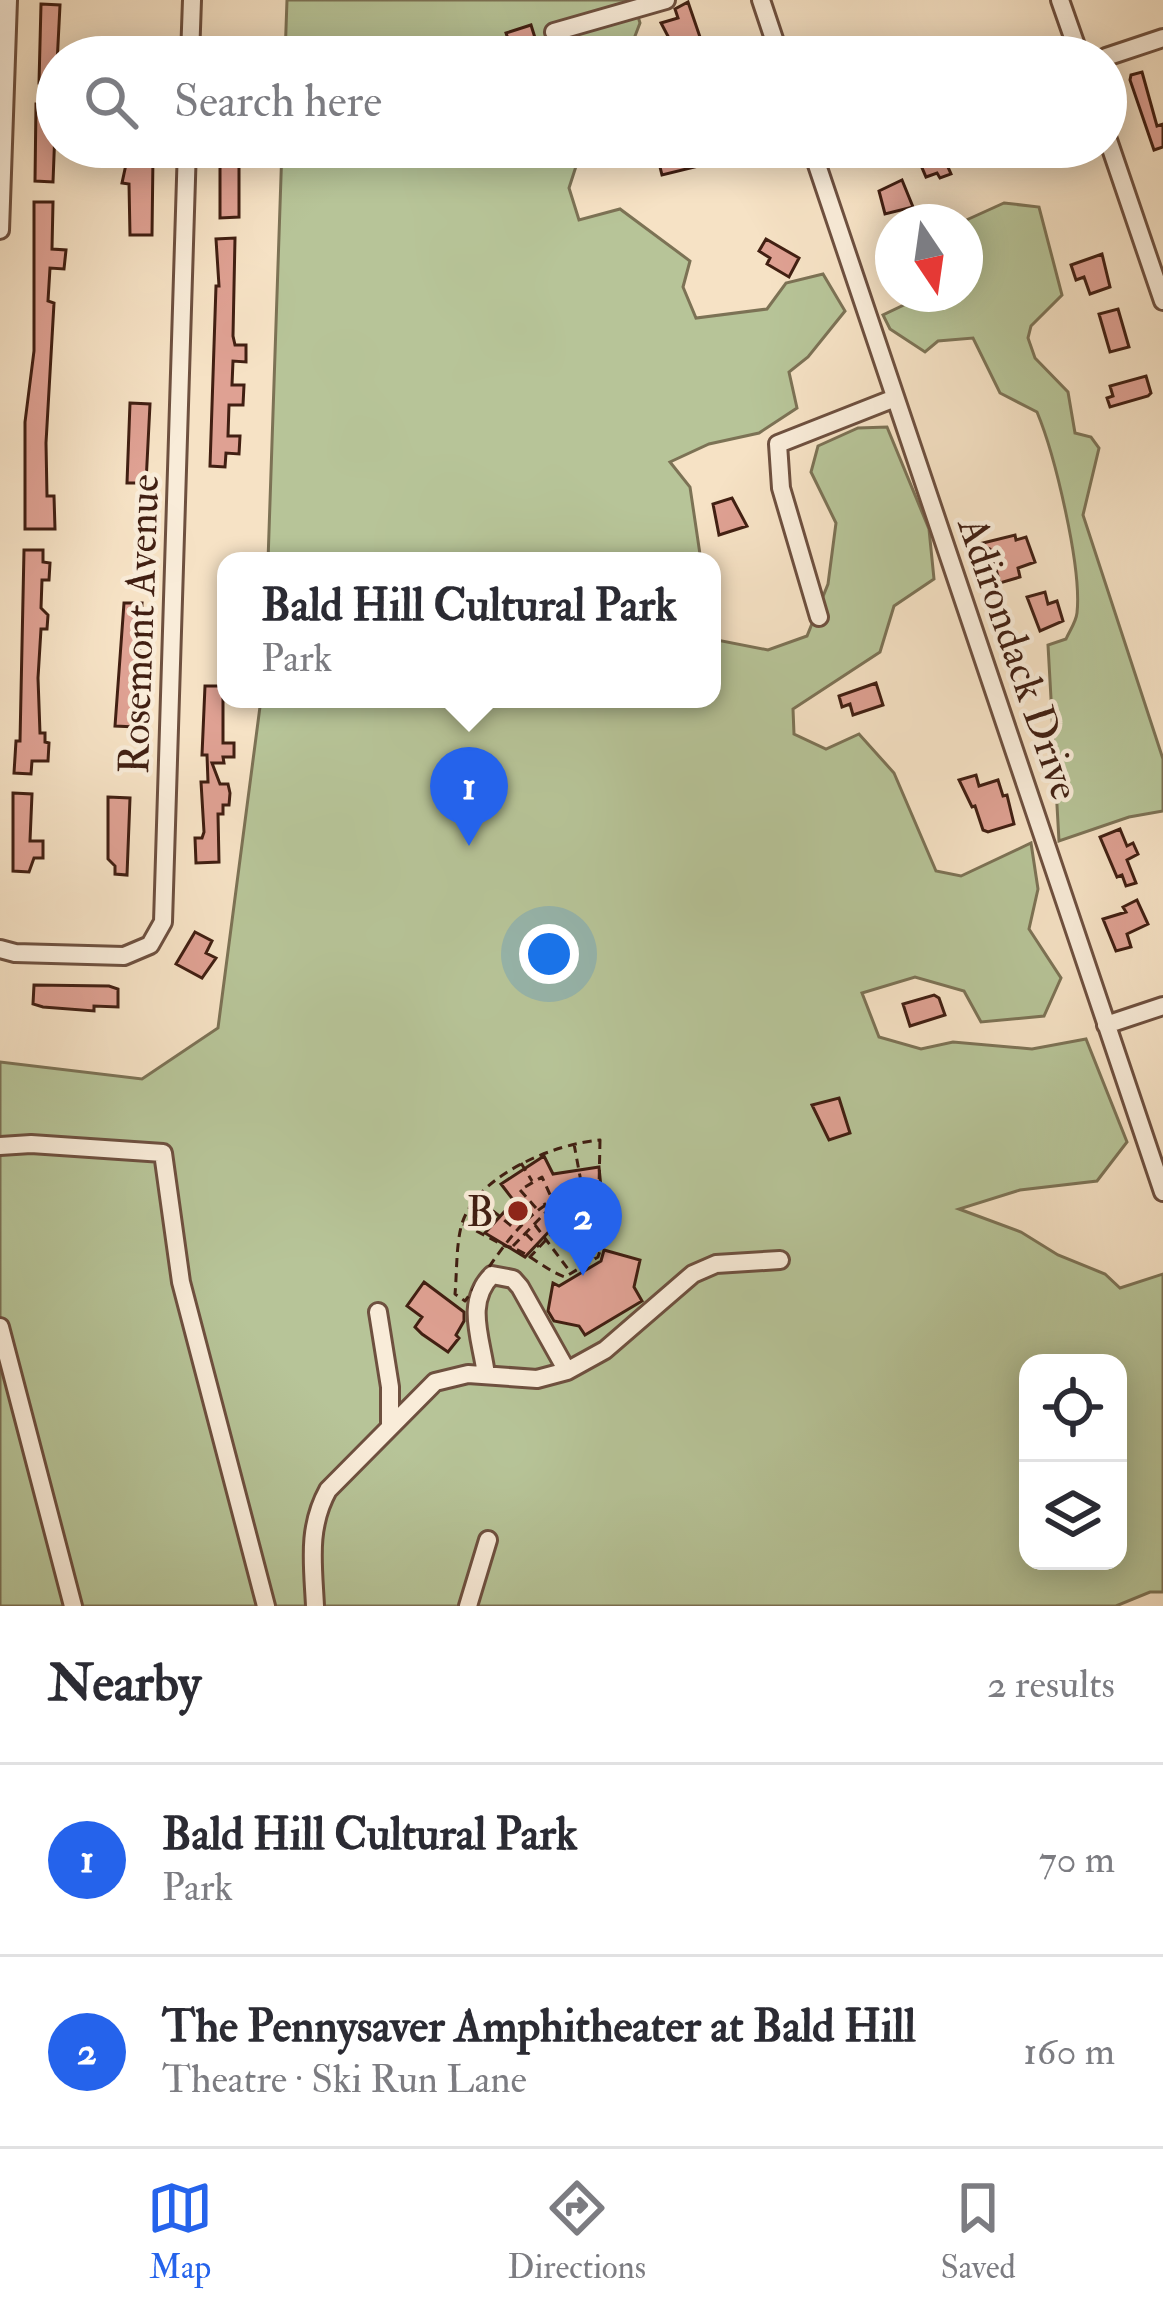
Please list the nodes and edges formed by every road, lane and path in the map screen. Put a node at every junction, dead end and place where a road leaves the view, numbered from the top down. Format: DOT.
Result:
graph roads {
  1 [pos="8,0"];
  2 [pos="192,0"];
  3 [pos="666,0"];
  4 [pos="761,0"];
  5 [pos="1060,0"];
  6 [pos="554,32"];
  7 [pos="191,36"];
  8 [pos="773,36"];
  9 [pos="1073,36"];
  10 [pos="1163,38"];
  11 [pos="1127,50"];
  12 [pos="187,168"];
  13 [pos="818,168"];
  14 [pos="1118,168"];
  15 [pos="0,230"];
  16 [pos="1163,301"];
  17 [pos="895,398"];
  18 [pos="819,617"];
  19 [pos="0,949"];
  20 [pos="1163,1006"];
  21 [pos="1106,1025"];
  22 [pos="574,1142"];
  23 [pos="0,1146"];
  24 [pos="520,1162"];
  25 [pos="533,1182"];
  26 [pos="583,1189"];
  27 [pos="597,1191"];
  28 [pos="1163,1192"];
  29 [pos="478,1199"];
  30 [pos="552,1199"];
  31 [pos="569,1202"];
  32 [pos="546,1206"];
  33 [pos="537,1210"];
  34 [pos="602,1212"];
  35 [pos="574,1221"];
  36 [pos="462,1223"];
  37 [pos="533,1224"];
  38 [pos="559,1226"];
  39 [pos="517,1230"];
  40 [pos="525,1233"];
  41 [pos="547,1238"];
  42 [pos="505,1246"];
  43 [pos="513,1246"];
  44 [pos="539,1247"];
  45 [pos="528,1259"];
  46 [pos="594,1260"];
  47 [pos="780,1260"];
  48 [pos="583,1267"];
  49 [pos="571,1274"];
  50 [pos="378,1312"];
  51 [pos="0,1327"];
  52 [pos="566,1371"];
  53 [pos="486,1375"];
  54 [pos="390,1424"];
  55 [pos="488,1540"];
  56 [pos="73,1606"];
  57 [pos="266,1606"];
  58 [pos="315,1606"];
  59 [pos="468,1606"];
  1 -- 15 [label="street"];
  2 -- 7 [label="street"];
  3 -- 6 [label="street"];
  4 -- 8 [label="street"];
  5 -- 9 [label="street"];
  10 -- 11 [label="street"];
  12 -- 19 [label="street, Rosemont Avenue"];
  13 -- 17 [label="street, Adirondack Drive"];
  14 -- 16 [label="street"];
  17 -- 18 [label="street"];
  17 -- 21 [label="street, Adirondack Drive"];
  20 -- 21 [label="street"];
  21 -- 28 [label="street, Adirondack Drive"];
  22 -- 24 [label="path"];
  22 -- 26 [label="path"];
  22 -- 27 [label="path"];
  23 -- 57 [label="street"];
  24 -- 25 [label="path"];
  24 -- 29 [label="path"];
  25 -- 30 [label="path"];
  25 -- 33 [label="path"];
  26 -- 27 [label="path"];
  26 -- 30 [label="path"];
  27 -- 31 [label="path"];
  27 -- 34 [label="path"];
  29 -- 36 [label="path"];
  29 -- 39 [label="path"];
  30 -- 32 [label="path"];
  31 -- 32 [label="path"];
  31 -- 35 [label="path"];
  32 -- 33 [label="path"];
  32 -- 37 [label="path"];
  32 -- 38 [label="path"];
  33 -- 39 [label="path"];
  34 -- 35 [label="path"];
  34 -- 46 [label="path"];
  35 -- 38 [label="path"];
  35 -- 46 [label="path"];
  36 -- 42 [label="path"];
  36 -- 42 [label="path"];
  37 -- 40 [label="path"];
  37 -- 41 [label="path"];
  38 -- 41 [label="path"];
  38 -- 48 [label="path"];
  39 -- 42 [label="path"];
  40 -- 43 [label="path"];
  40 -- 44 [label="path"];
  41 -- 44 [label="path"];
  41 -- 49 [label="path"];
  42 -- 43 [label="path"];
  43 -- 45 [label="path"];
  44 -- 45 [label="path"];
  45 -- 49 [label="path"];
  46 -- 48 [label="path"];
  47 -- 52 [label="street"];
  48 -- 49 [label="path"];
  50 -- 54 [label="street"];
  51 -- 56 [label="street"];
  52 -- 53 [label="street"];
  52 -- 53 [label="street"];
  53 -- 54 [label="street"];
  54 -- 58 [label="street"];
  55 -- 59 [label="street"];
}
